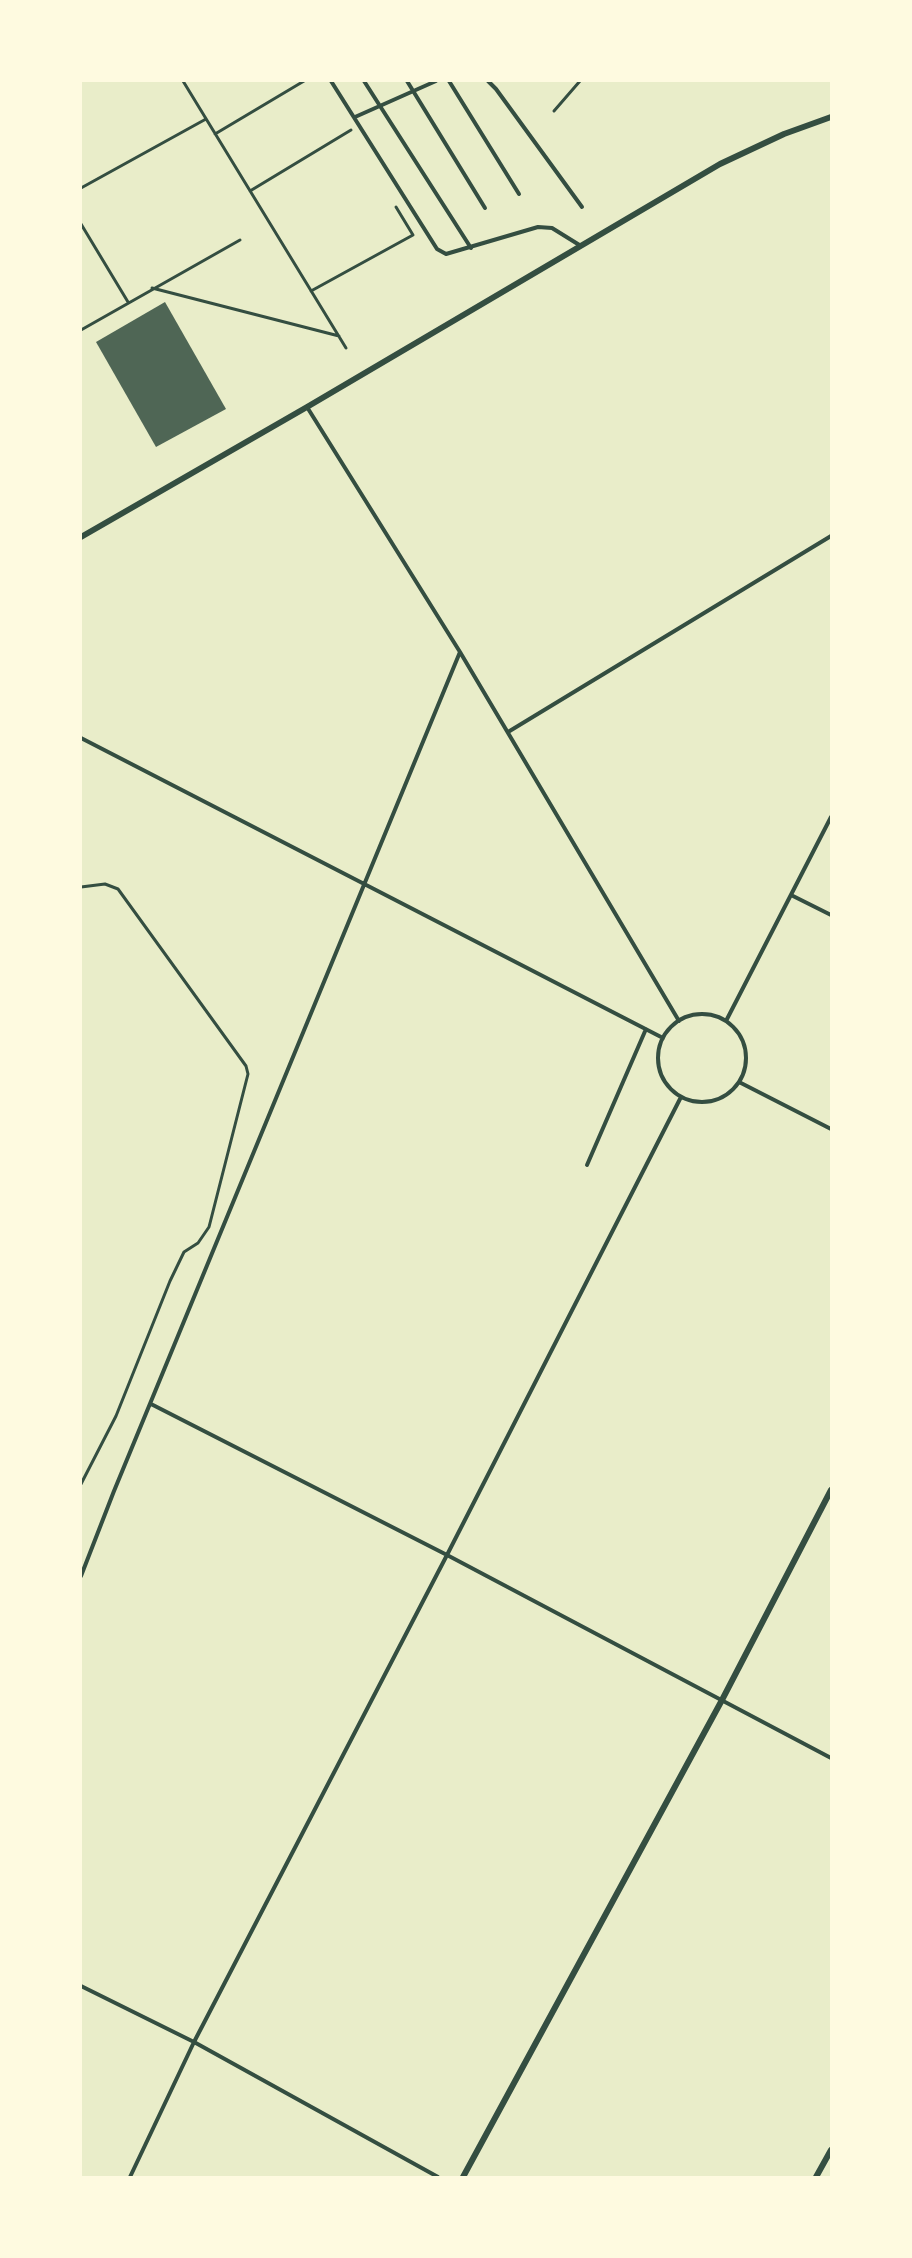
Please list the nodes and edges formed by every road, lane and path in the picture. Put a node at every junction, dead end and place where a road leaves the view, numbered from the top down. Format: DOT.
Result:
graph roads {
  1 [pos="183,81"];
  2 [pos="304,81"];
  3 [pos="331,81"];
  4 [pos="364,81"];
  5 [pos="407,81"];
  6 [pos="436,81"];
  7 [pos="449,81"];
  8 [pos="488,81"];
  9 [pos="580,81"];
  10 [pos="412,90"];
  11 [pos="378,105"];
  12 [pos="554,111"];
  13 [pos="355,117"];
  14 [pos="831,117"];
  15 [pos="206,119"];
  16 [pos="351,130"];
  17 [pos="215,134"];
  18 [pos="81,188"];
  19 [pos="250,190"];
  20 [pos="519,194"];
  21 [pos="396,206"];
  22 [pos="582,207"];
  23 [pos="485,208"];
  24 [pos="81,224"];
  25 [pos="240,240"];
  26 [pos="582,246"];
  27 [pos="471,248"];
  28 [pos="152,288"];
  29 [pos="311,291"];
  30 [pos="128,302"];
  31 [pos="81,330"];
  32 [pos="339,336"];
  33 [pos="346,348"];
  34 [pos="307,407"];
  35 [pos="831,536"];
  36 [pos="81,537"];
  37 [pos="460,652"];
  38 [pos="508,732"];
  39 [pos="81,738"];
  40 [pos="831,817"];
  41 [pos="364,884"];
  42 [pos="81,887"];
  43 [pos="791,895"];
  44 [pos="831,915"];
  45 [pos="679,1021"];
  46 [pos="726,1022"];
  47 [pos="646,1029"];
  48 [pos="663,1038"];
  49 [pos="739,1082"];
  50 [pos="681,1097"];
  51 [pos="831,1129"];
  52 [pos="587,1165"];
  53 [pos="151,1404"];
  54 [pos="81,1484"];
  55 [pos="831,1490"];
  56 [pos="447,1555"];
  57 [pos="81,1576"];
  58 [pos="722,1700"];
  59 [pos="831,1758"];
  60 [pos="81,1986"];
  61 [pos="194,2042"];
  62 [pos="831,2150"];
  63 [pos="130,2177"];
  64 [pos="438,2177"];
  65 [pos="463,2177"];
  66 [pos="816,2177"];
  1 -- 15 [label="path"];
  2 -- 17 [label="path"];
  3 -- 13 [label="lane"];
  4 -- 11 [label="lane"];
  5 -- 10 [label="lane"];
  6 -- 10 [label="lane"];
  7 -- 20 [label="lane"];
  8 -- 22 [label="lane"];
  9 -- 12 [label="path"];
  10 -- 11 [label="lane"];
  10 -- 23 [label="lane"];
  11 -- 13 [label="lane"];
  11 -- 27 [label="lane"];
  13 -- 27 [label="lane"];
  14 -- 26 [label="street"];
  15 -- 17 [label="path"];
  15 -- 18 [label="path"];
  16 -- 19 [label="path"];
  17 -- 19 [label="path"];
  19 -- 29 [label="path"];
  21 -- 29 [label="path"];
  24 -- 30 [label="path"];
  25 -- 28 [label="path"];
  26 -- 27 [label="lane"];
  26 -- 34 [label="street"];
  28 -- 30 [label="path"];
  28 -- 32 [label="path"];
  29 -- 32 [label="path"];
  30 -- 31 [label="path"];
  32 -- 33 [label="path"];
  34 -- 36 [label="street"];
  34 -- 37 [label="lane"];
  35 -- 38 [label="lane"];
  37 -- 38 [label="lane"];
  37 -- 41 [label="lane"];
  38 -- 45 [label="lane"];
  39 -- 41 [label="lane"];
  40 -- 43 [label="lane"];
  41 -- 47 [label="lane"];
  41 -- 53 [label="lane"];
  42 -- 54 [label="path"];
  43 -- 44 [label="lane"];
  43 -- 46 [label="lane"];
  45 -- 46 [label="lane"];
  45 -- 48 [label="lane"];
  46 -- 49 [label="lane"];
  47 -- 48 [label="lane"];
  47 -- 52 [label="lane"];
  48 -- 50 [label="lane"];
  49 -- 50 [label="lane"];
  49 -- 51 [label="lane"];
  50 -- 56 [label="lane"];
  53 -- 56 [label="lane"];
  53 -- 57 [label="lane"];
  55 -- 58 [label="street"];
  56 -- 58 [label="lane"];
  56 -- 61 [label="lane"];
  58 -- 59 [label="lane"];
  58 -- 65 [label="street"];
  60 -- 61 [label="lane"];
  61 -- 63 [label="lane"];
  61 -- 64 [label="lane"];
  62 -- 66 [label="street"];
}
